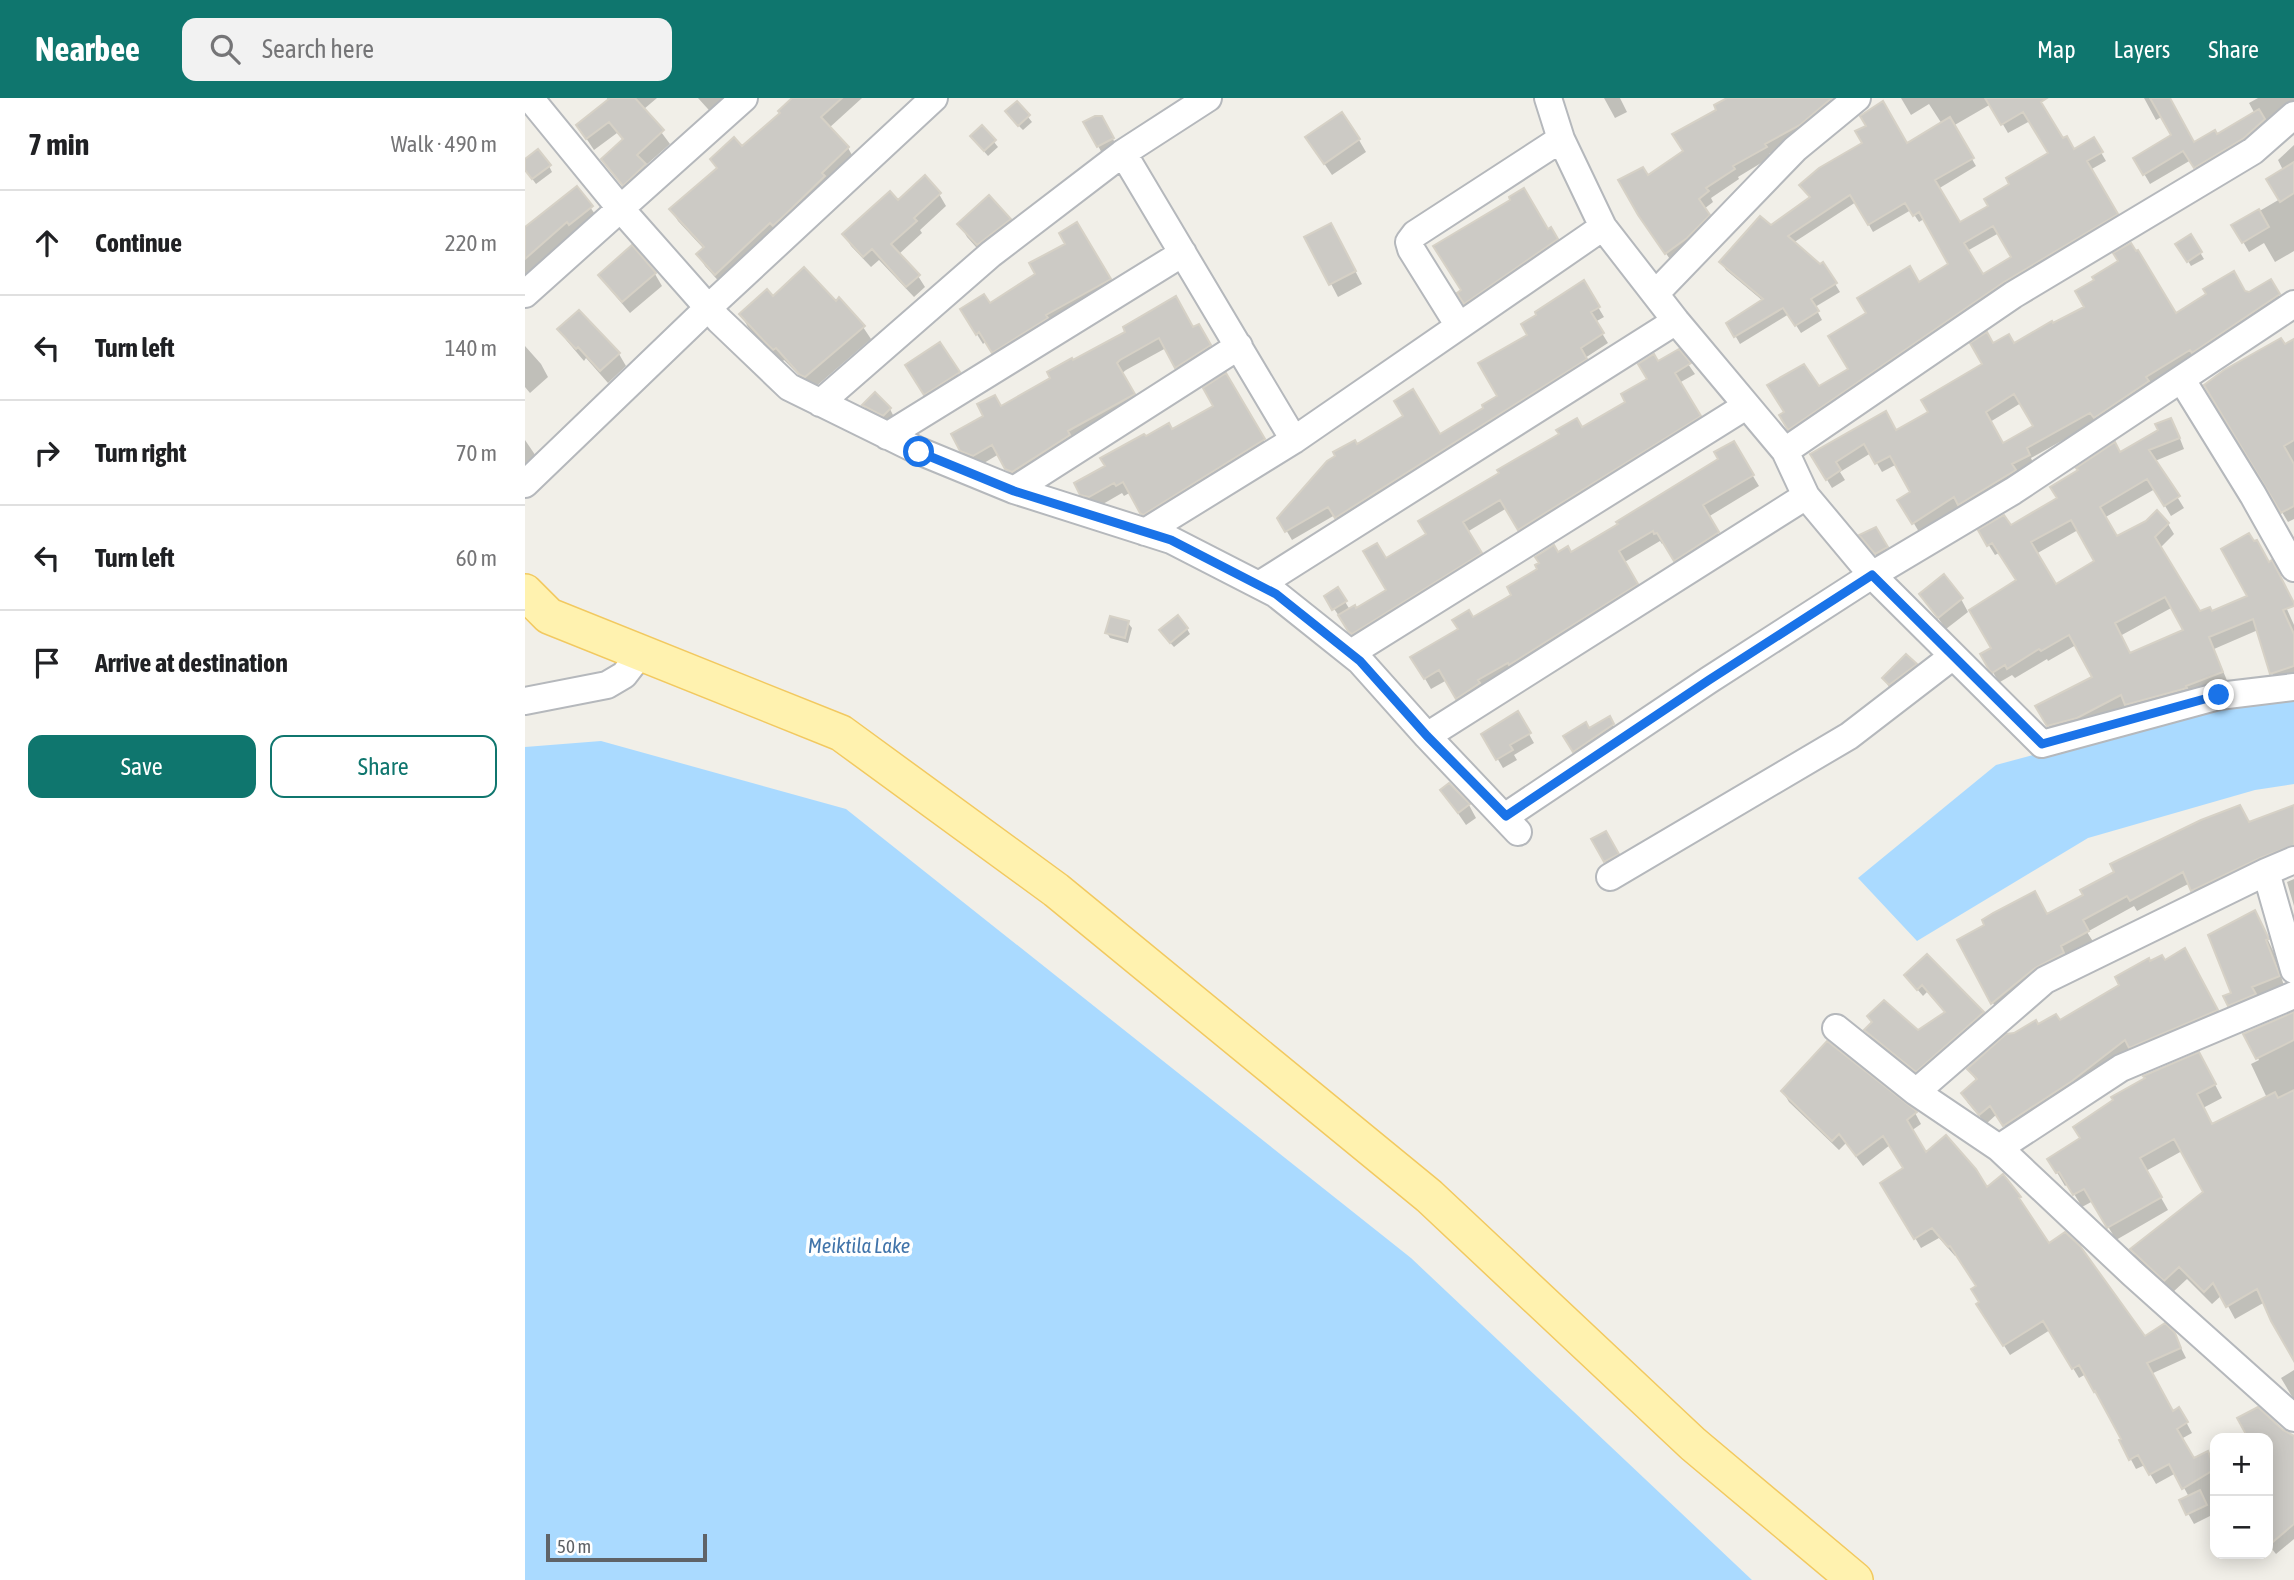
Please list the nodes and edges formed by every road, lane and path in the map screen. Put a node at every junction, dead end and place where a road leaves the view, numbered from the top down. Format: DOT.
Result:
graph roads {
  1 [pos="530,98"];
  2 [pos="744,98"];
  3 [pos="934,98"];
  4 [pos="1208,98"];
  5 [pos="1548,98"];
  6 [pos="1857,98"];
  7 [pos="2294,115"];
  8 [pos="1560,139"];
  9 [pos="1123,153"];
  10 [pos="620,208"];
  11 [pos="1603,227"];
  12 [pos="1183,253"];
  13 [pos="525,294"];
  14 [pos="1655,294"];
  15 [pos="2294,304"];
  16 [pos="708,308"];
  17 [pos="1676,321"];
  18 [pos="1459,326"];
  19 [pos="1239,346"];
  20 [pos="2182,380"];
  21 [pos="820,403"];
  22 [pos="1746,406"];
  23 [pos="887,436"];
  24 [pos="1294,440"];
  25 [pos="1785,452"];
  26 [pos="525,484"];
  27 [pos="1014,491"];
  28 [pos="1806,496"];
  29 [pos="1145,532"];
  30 [pos="2294,568"];
  31 [pos="1872,575"];
  32 [pos="1259,585"];
  33 [pos="525,592"];
  34 [pos="641,653"];
  35 [pos="1351,653"];
  36 [pos="1954,656"];
  37 [pos="2294,687"];
  38 [pos="525,701"];
  39 [pos="1427,736"];
  40 [pos="2294,860"];
  41 [pos="2266,872"];
  42 [pos="1610,877"];
  43 [pos="2294,970"];
  44 [pos="2294,995"];
  45 [pos="1836,1028"];
  46 [pos="1916,1092"];
  47 [pos="1999,1148"];
  48 [pos="2294,1418"];
  49 [pos="1855,1580"];
  1 -- 10 [label="street"];
  2 -- 10 [label="street"];
  3 -- 16 [label="street"];
  4 -- 9 [label="street"];
  5 -- 8 [label="street"];
  6 -- 14 [label="street"];
  7 -- 25 [label="street"];
  8 -- 11 [label="street"];
  8 -- 18 [label="street"];
  9 -- 12 [label="street"];
  9 -- 21 [label="street"];
  10 -- 13 [label="street"];
  10 -- 16 [label="street"];
  11 -- 14 [label="street"];
  11 -- 18 [label="street"];
  12 -- 19 [label="street"];
  12 -- 23 [label="street"];
  14 -- 17 [label="street"];
  15 -- 20 [label="street"];
  16 -- 21 [label="street"];
  16 -- 26 [label="street"];
  17 -- 22 [label="street"];
  17 -- 32 [label="street"];
  18 -- 24 [label="street"];
  19 -- 24 [label="street"];
  19 -- 27 [label="street"];
  20 -- 30 [label="street"];
  20 -- 31 [label="street"];
  21 -- 23 [label="street"];
  22 -- 25 [label="street"];
  22 -- 35 [label="street"];
  23 -- 27 [label="street"];
  24 -- 29 [label="street"];
  25 -- 28 [label="street"];
  27 -- 29 [label="street"];
  28 -- 31 [label="street"];
  28 -- 39 [label="street"];
  29 -- 32 [label="street"];
  31 -- 36 [label="street"];
  31 -- 39 [label="street"];
  32 -- 35 [label="street"];
  33 -- 34 [label="main road"];
  34 -- 38 [label="street"];
  34 -- 49 [label="main road"];
  35 -- 39 [label="street"];
  36 -- 37 [label="street"];
  36 -- 42 [label="street"];
  40 -- 41 [label="street"];
  41 -- 43 [label="street"];
  41 -- 46 [label="street"];
  44 -- 47 [label="street"];
  45 -- 46 [label="street"];
  46 -- 47 [label="street"];
  47 -- 48 [label="street"];
}
